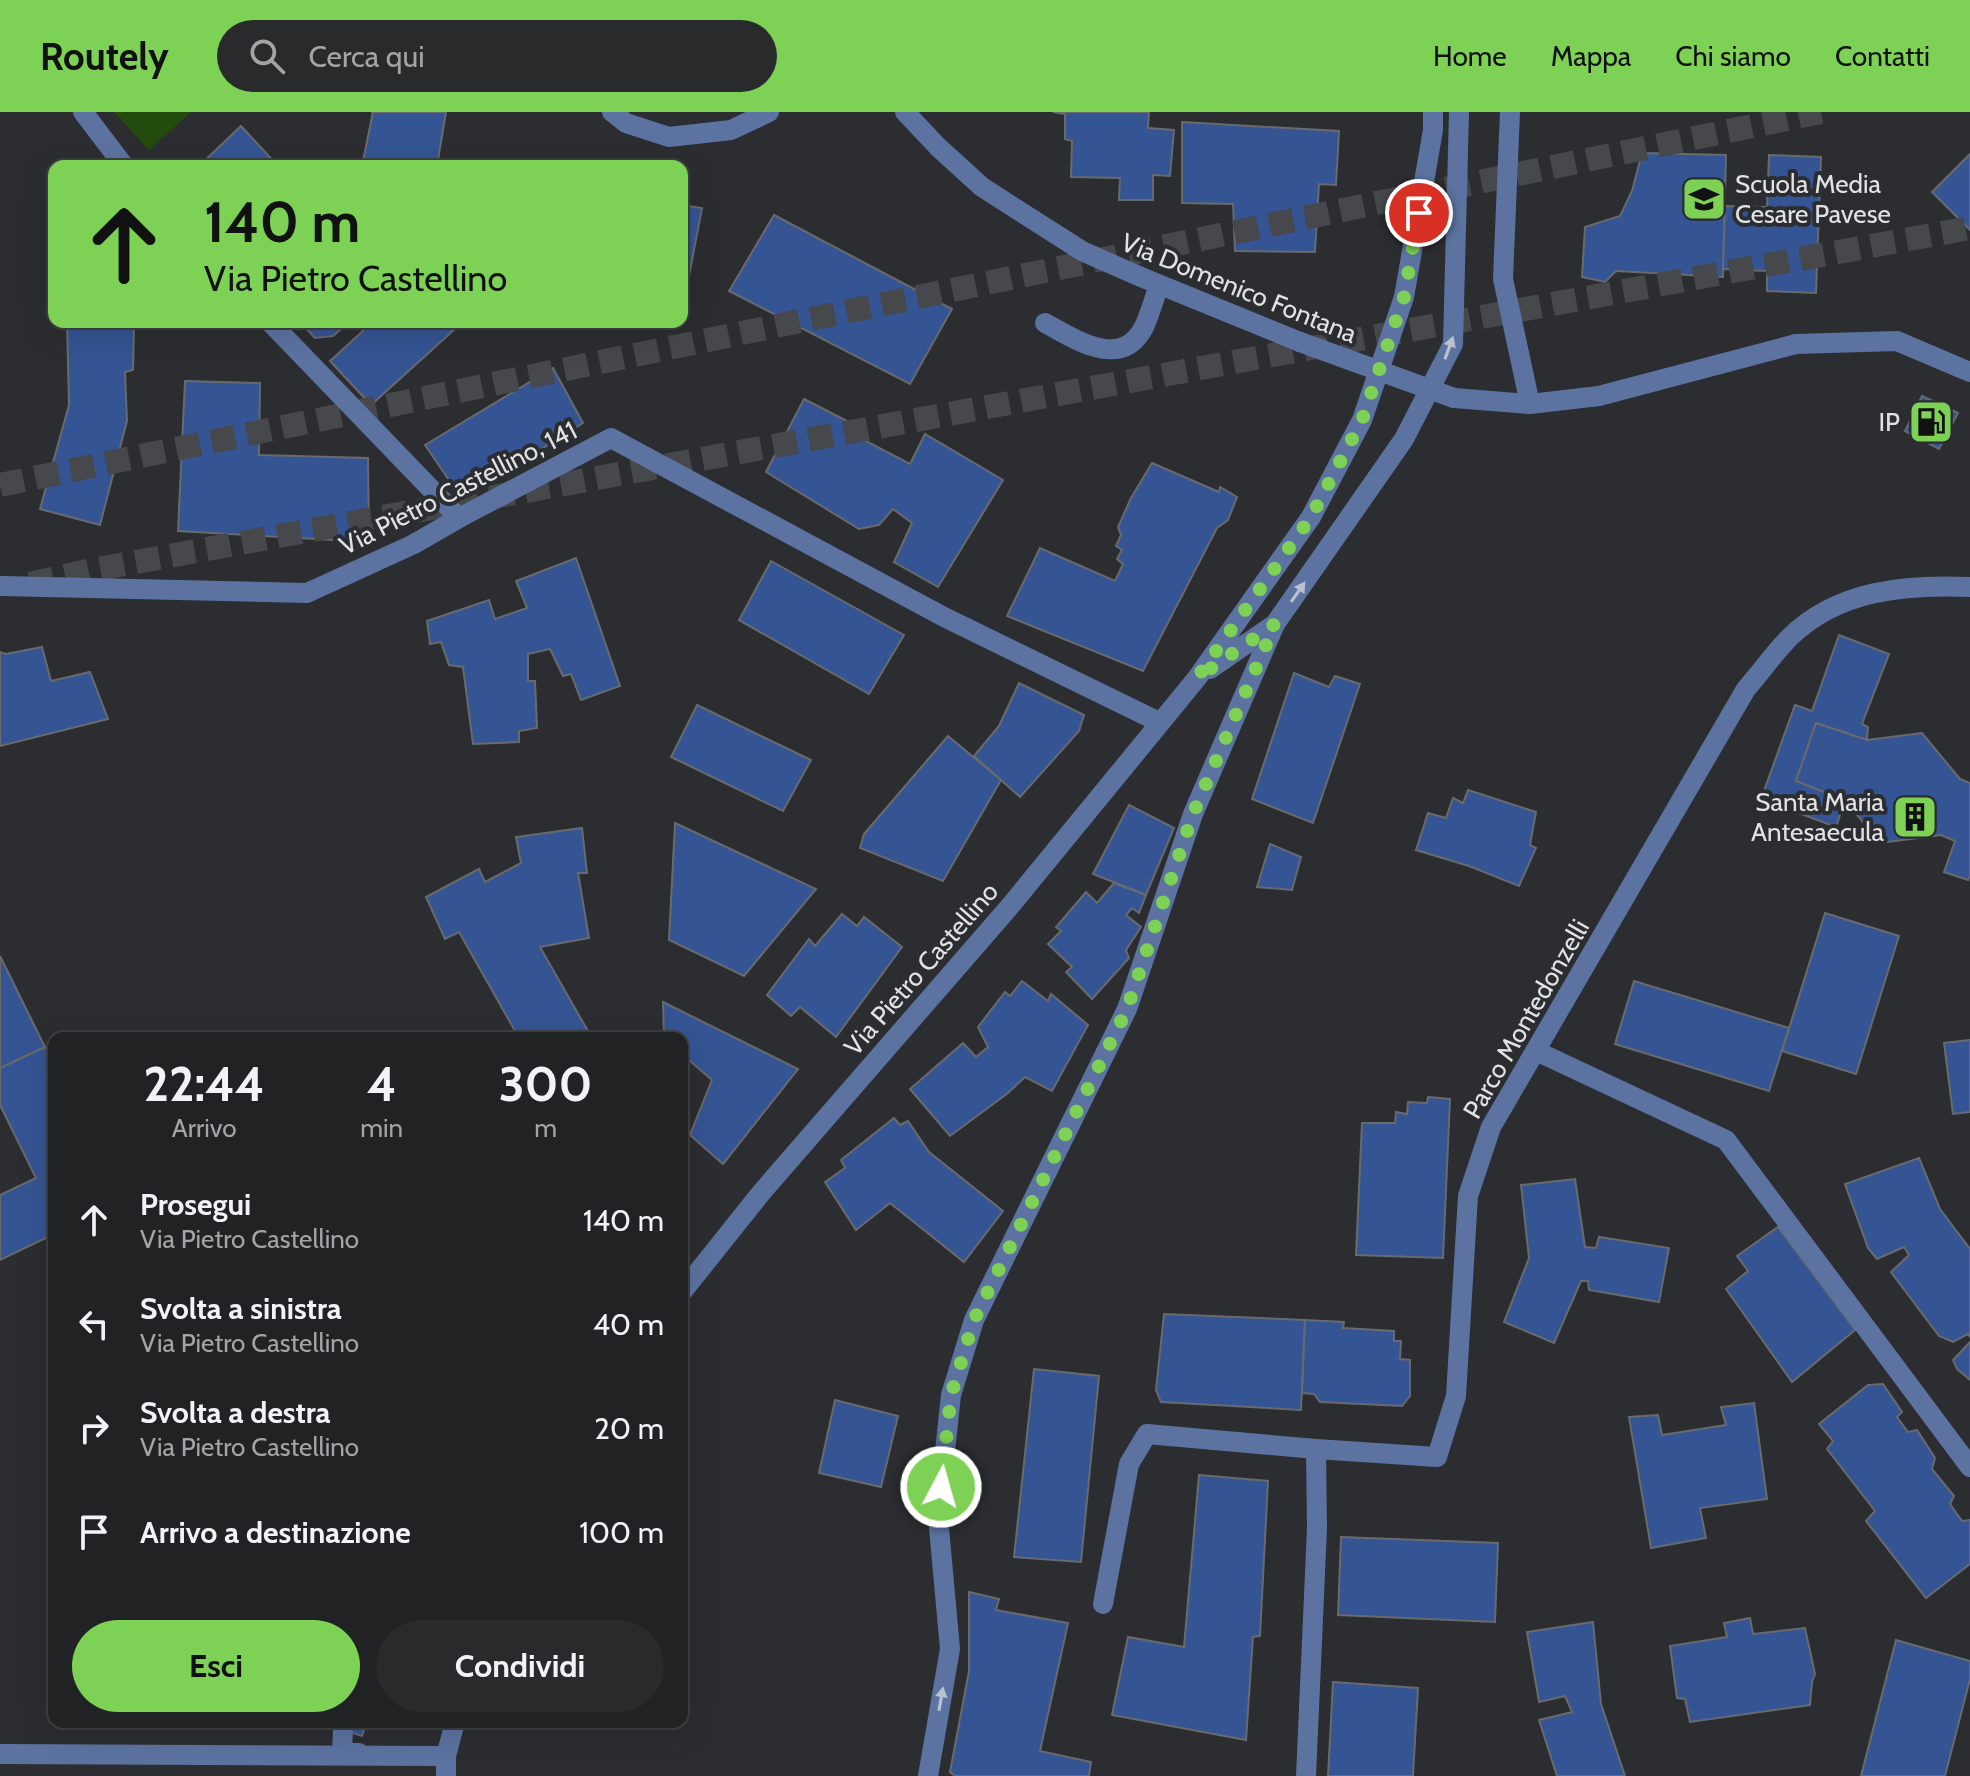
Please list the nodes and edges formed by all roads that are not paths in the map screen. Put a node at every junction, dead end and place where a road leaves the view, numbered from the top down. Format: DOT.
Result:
graph roads {
  1 [pos="83,112"];
  2 [pos="612,112"];
  3 [pos="769,112"];
  4 [pos="905,112"];
  5 [pos="1433,112"];
  6 [pos="1459,112"];
  7 [pos="1510,112"];
  8 [pos="119,160"];
  9 [pos="1159,285"];
  10 [pos="1045,323"];
  11 [pos="276,328"];
  12 [pos="1970,372"];
  13 [pos="1530,404"];
  14 [pos="459,518"];
  15 [pos="1,586"];
  16 [pos="1970,587"];
  17 [pos="1275,624"];
  18 [pos="1197,678"];
  19 [pos="1159,722"];
  20 [pos="1536,1051"];
  21 [pos="688,1284"];
  22 [pos="1316,1449"];
  23 [pos="1970,1467"];
  24 [pos="1103,1604"];
  25 [pos="454,1728"];
  26 [pos="343,1730"];
  27 [pos="0,1754"];
  28 [pos="446,1766"];
  29 [pos="928,1776"];
  30 [pos="1306,1776"];
  1 -- 8 [label="street"];
  2 -- 3 [label="street"];
  4 -- 9 [label="street, Via Domenico Fontana"];
  5 -- 18 [label="street, Via Pietro Castellino"];
  17 -- 6 [label="street, Via Pietro Castellino, one-way"];
  7 -- 13 [label="street"];
  9 -- 10 [label="street"];
  9 -- 13 [label="street, Via Domenico Fontana, bridge"];
  11 -- 14 [label="street"];
  12 -- 13 [label="street, Via Domenico Fontana"];
  14 -- 15 [label="street, Via Pietro Castellino, 141"];
  14 -- 19 [label="street, Via Pietro Castellino, 141"];
  16 -- 20 [label="street, Parco Montedonzelli"];
  17 -- 18 [label="street, Via Pietro Castellino"];
  29 -- 17 [label="street, Via Pietro Castellino, one-way"];
  18 -- 19 [label="street, Via Pietro Castellino"];
  19 -- 21 [label="street, Via Pietro Castellino"];
  20 -- 22 [label="street, Parco Montedonzelli"];
  20 -- 23 [label="street"];
  22 -- 24 [label="street"];
  22 -- 30 [label="street"];
  25 -- 28 [label="street"];
  26 -- 28 [label="street"];
  27 -- 28 [label="street"];
}
